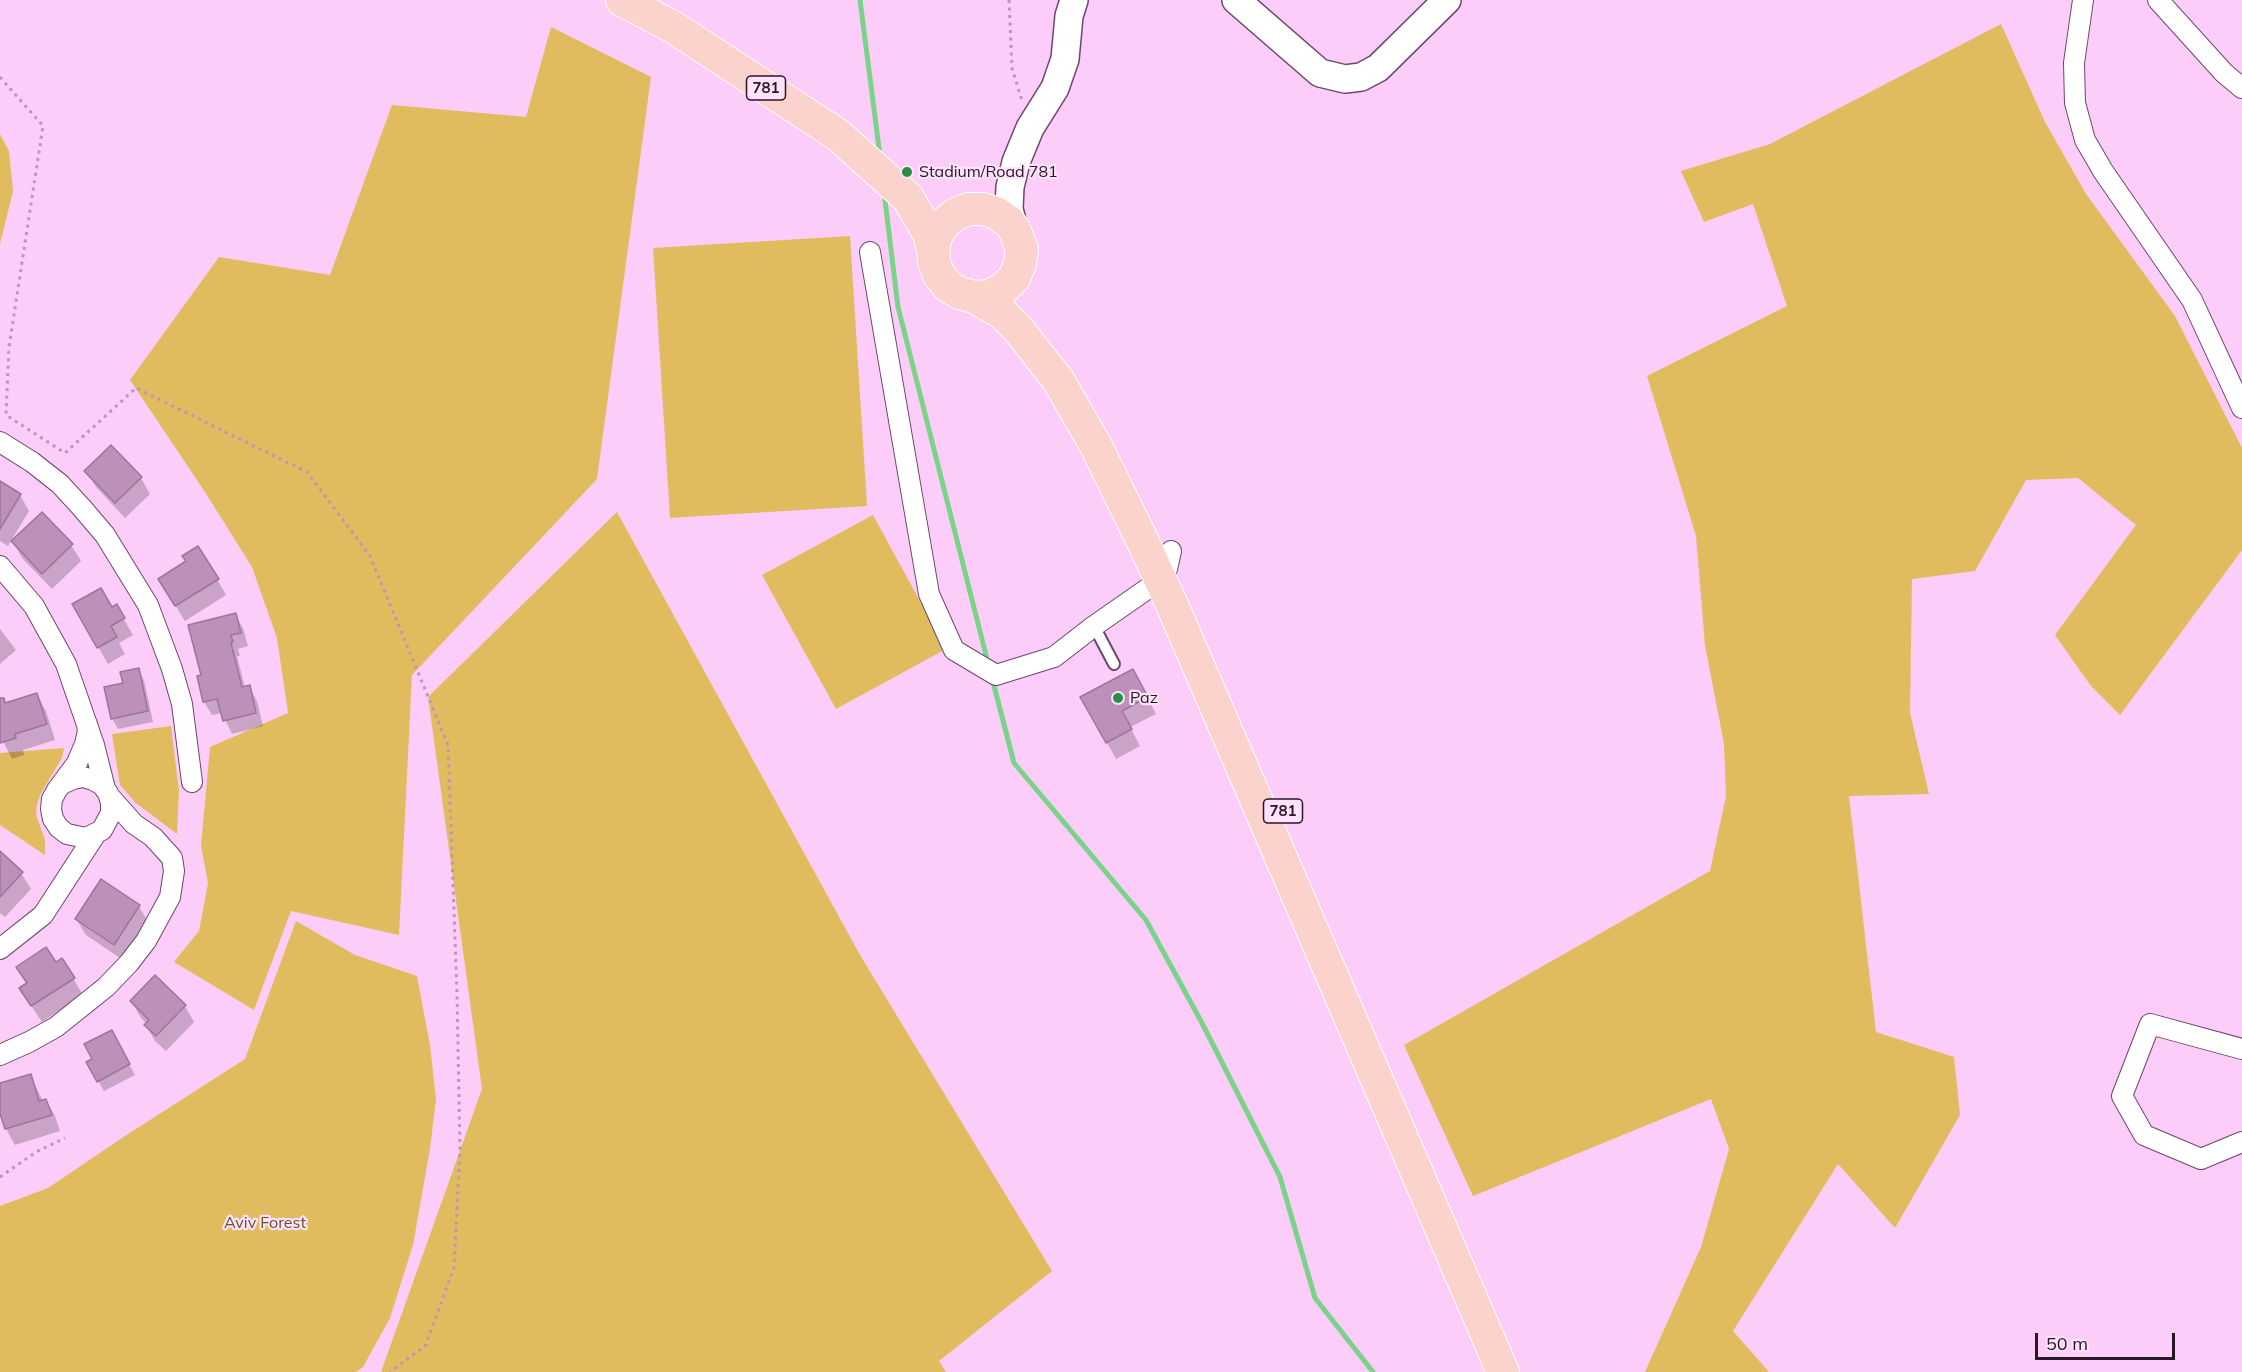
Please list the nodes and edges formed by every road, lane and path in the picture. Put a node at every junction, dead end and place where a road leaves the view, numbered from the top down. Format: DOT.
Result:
graph roads {
  1 [pos="622,0"];
  2 [pos="1009,0"];
  3 [pos="1074,0"];
  4 [pos="1236,0"];
  5 [pos="1447,0"];
  6 [pos="2083,0"];
  7 [pos="2158,0"];
  8 [pos="0,77"];
  9 [pos="2242,88"];
  10 [pos="1030,128"];
  11 [pos="1016,162"];
  12 [pos="900,190"];
  13 [pos="967,210"];
  14 [pos="1014,229"];
  15 [pos="870,252"];
  16 [pos="934,254"];
  17 [pos="1020,264"];
  18 [pos="974,297"];
  19 [pos="2242,408"];
  20 [pos="0,442"];
  21 [pos="0,566"];
  22 [pos="1166,566"];
  23 [pos="1094,626"];
  24 [pos="1114,664"];
  25 [pos="87,724"];
  26 [pos="192,782"];
  27 [pos="64,783"];
  28 [pos="107,793"];
  29 [pos="59,828"];
  30 [pos="99,833"];
  31 [pos="158,842"];
  32 [pos="60,889"];
  33 [pos="0,949"];
  34 [pos="2242,1049"];
  35 [pos="0,1055"];
  36 [pos="65,1138"];
  37 [pos="2242,1142"];
  38 [pos="0,1177"];
  39 [pos="390,1372"];
  40 [pos="1503,1372"];
  41 [pos="1526,1372"];
  1 -- 12 [label="main road, 781"];
  2 -- 10 [label="path"];
  3 -- 10 [label="main road"];
  4 -- 5 [label="main road"];
  6 -- 19 [label="street"];
  7 -- 9 [label="street"];
  8 -- 39 [label="path"];
  10 -- 11 [label="main road"];
  11 -- 13 [label="main road"];
  11 -- 14 [label="main road"];
  12 -- 13 [label="main road, 781"];
  12 -- 16 [label="main road, 781"];
  13 -- 14 [label="main road"];
  13 -- 16 [label="main road"];
  14 -- 17 [label="main road"];
  15 -- 23 [label="street"];
  16 -- 18 [label="main road"];
  17 -- 18 [label="main road"];
  17 -- 22 [label="main road, 781"];
  18 -- 22 [label="main road, 781"];
  20 -- 26 [label="street"];
  21 -- 25 [label="street"];
  22 -- 23 [label="street"];
  22 -- 40 [label="main road, 781"];
  22 -- 41 [label="main road, 781"];
  23 -- 24 [label="lane"];
  25 -- 27 [label="street"];
  25 -- 28 [label="street"];
  27 -- 28 [label="street"];
  27 -- 29 [label="street"];
  28 -- 30 [label="street"];
  28 -- 31 [label="street"];
  29 -- 30 [label="street"];
  29 -- 32 [label="street"];
  30 -- 31 [label="street"];
  30 -- 32 [label="street"];
  31 -- 35 [label="street"];
  32 -- 33 [label="street"];
  34 -- 37 [label="street"];
  36 -- 38 [label="path"];
}
